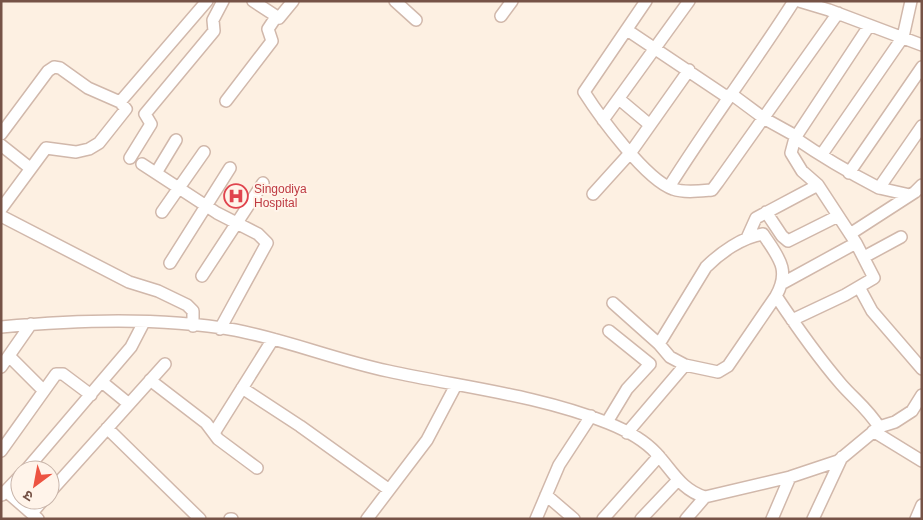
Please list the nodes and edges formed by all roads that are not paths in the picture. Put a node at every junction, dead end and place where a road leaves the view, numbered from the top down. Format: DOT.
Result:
graph roads {
  1 [pos="207,1"];
  2 [pos="223,1"];
  3 [pos="252,1"];
  4 [pos="293,1"];
  5 [pos="395,1"];
  6 [pos="512,1"];
  7 [pos="646,1"];
  8 [pos="689,1"];
  9 [pos="794,1"];
  10 [pos="799,1"];
  11 [pos="911,1"];
  12 [pos="838,13"];
  13 [pos="502,16"];
  14 [pos="276,17"];
  15 [pos="416,20"];
  16 [pos="869,26"];
  17 [pos="627,30"];
  18 [pos="903,37"];
  19 [pos="922,45"];
  20 [pos="656,48"];
  21 [pos="922,67"];
  22 [pos="689,70"];
  23 [pos="728,95"];
  24 [pos="618,99"];
  25 [pos="226,101"];
  26 [pos="120,102"];
  27 [pos="765,119"];
  28 [pos="603,120"];
  29 [pos="650,125"];
  30 [pos="922,126"];
  31 [pos="1,134"];
  32 [pos="795,138"];
  33 [pos="176,140"];
  34 [pos="1,145"];
  35 [pos="204,152"];
  36 [pos="631,152"];
  37 [pos="822,154"];
  38 [pos="130,158"];
  39 [pos="142,164"];
  40 [pos="30,168"];
  41 [pos="230,168"];
  42 [pos="156,173"];
  43 [pos="850,173"];
  44 [pos="263,183"];
  45 [pos="818,185"];
  46 [pos="922,185"];
  47 [pos="669,187"];
  48 [pos="879,188"];
  49 [pos="180,189"];
  50 [pos="594,194"];
  51 [pos="910,195"];
  52 [pos="204,205"];
  53 [pos="1,209"];
  54 [pos="162,212"];
  55 [pos="766,212"];
  56 [pos="1,216"];
  57 [pos="838,216"];
  58 [pos="235,223"];
  59 [pos="901,237"];
  60 [pos="747,238"];
  61 [pos="853,239"];
  62 [pos="864,257"];
  63 [pos="170,263"];
  64 [pos="202,276"];
  65 [pos="783,283"];
  66 [pos="859,287"];
  67 [pos="776,296"];
  68 [pos="613,302"];
  69 [pos="792,320"];
  70 [pos="144,322"];
  71 [pos="31,324"];
  72 [pos="192,326"];
  73 [pos="1,327"];
  74 [pos="220,329"];
  75 [pos="609,331"];
  76 [pos="273,339"];
  77 [pos="659,344"];
  78 [pos="9,356"];
  79 [pos="165,364"];
  80 [pos="685,365"];
  81 [pos="1,367"];
  82 [pos="922,369"];
  83 [pos="150,380"];
  84 [pos="102,382"];
  85 [pos="456,385"];
  86 [pos="242,388"];
  87 [pos="43,390"];
  88 [pos="91,395"];
  89 [pos="922,395"];
  90 [pos="129,404"];
  91 [pos="591,416"];
  92 [pos="607,422"];
  93 [pos="107,428"];
  94 [pos="876,429"];
  95 [pos="214,433"];
  96 [pos="627,433"];
  97 [pos="1,451"];
  98 [pos="659,456"];
  99 [pos="842,457"];
  100 [pos="35,460"];
  101 [pos="922,461"];
  102 [pos="257,468"];
  103 [pos="790,477"];
  104 [pos="678,480"];
  105 [pos="60,481"];
  106 [pos="388,489"];
  107 [pos="4,493"];
  108 [pos="546,494"];
  109 [pos="705,497"];
  110 [pos="922,504"];
  111 [pos="35,516"];
  112 [pos="571,518"];
  113 [pos="200,519"];
  114 [pos="367,519"];
  115 [pos="536,519"];
  116 [pos="603,519"];
  117 [pos="641,519"];
  118 [pos="686,519"];
  119 [pos="772,519"];
  120 [pos="813,519"];
  121 [pos="916,519"];
  1 -- 26 [label="street"];
  2 -- 38 [label="street"];
  3 -- 14 [label="street"];
  4 -- 14 [label="street"];
  5 -- 15 [label="street"];
  6 -- 13 [label="street"];
  7 -- 17 [label="street"];
  8 -- 20 [label="street"];
  9 -- 23 [label="street"];
  10 -- 12 [label="street"];
  11 -- 18 [label="street"];
  12 -- 16 [label="street"];
  12 -- 27 [label="street"];
  14 -- 25 [label="street"];
  16 -- 18 [label="street"];
  16 -- 32 [label="street"];
  17 -- 20 [label="street"];
  17 -- 28 [label="street"];
  18 -- 19 [label="street"];
  18 -- 37 [label="street"];
  20 -- 22 [label="street"];
  20 -- 24 [label="street"];
  21 -- 43 [label="street"];
  22 -- 23 [label="street"];
  22 -- 29 [label="street"];
  23 -- 27 [label="street"];
  23 -- 47 [label="street"];
  24 -- 28 [label="street"];
  24 -- 29 [label="street"];
  26 -- 31 [label="street"];
  26 -- 40 [label="street"];
  27 -- 32 [label="street"];
  27 -- 47 [label="street"];
  28 -- 36 [label="street"];
  29 -- 36 [label="street"];
  30 -- 48 [label="street"];
  32 -- 37 [label="street"];
  32 -- 45 [label="street"];
  33 -- 42 [label="street"];
  34 -- 40 [label="street"];
  35 -- 49 [label="street"];
  36 -- 47 [label="street"];
  36 -- 50 [label="street"];
  37 -- 43 [label="street"];
  39 -- 42 [label="street"];
  40 -- 53 [label="street"];
  41 -- 52 [label="street"];
  42 -- 49 [label="street"];
  43 -- 48 [label="street"];
  44 -- 58 [label="street"];
  45 -- 55 [label="street"];
  45 -- 57 [label="street"];
  46 -- 51 [label="street"];
  48 -- 51 [label="street"];
  49 -- 52 [label="street"];
  49 -- 54 [label="street"];
  51 -- 61 [label="street"];
  52 -- 58 [label="street"];
  52 -- 63 [label="street"];
  55 -- 57 [label="street"];
  55 -- 60 [label="street"];
  56 -- 72 [label="street"];
  57 -- 61 [label="street"];
  58 -- 64 [label="street"];
  58 -- 74 [label="street"];
  59 -- 62 [label="street"];
  60 -- 65 [label="street"];
  60 -- 77 [label="street"];
  61 -- 62 [label="street"];
  61 -- 65 [label="street"];
  62 -- 66 [label="street"];
  65 -- 67 [label="street"];
  66 -- 69 [label="street"];
  66 -- 82 [label="street"];
  67 -- 69 [label="street"];
  67 -- 80 [label="street"];
  68 -- 77 [label="street"];
  69 -- 94 [label="street"];
  70 -- 71 [label="street"];
  70 -- 72 [label="street"];
  70 -- 84 [label="street"];
  71 -- 73 [label="street"];
  71 -- 78 [label="street"];
  72 -- 74 [label="street"];
  74 -- 76 [label="street"];
  75 -- 92 [label="street"];
  76 -- 85 [label="street"];
  76 -- 86 [label="street"];
  77 -- 80 [label="street"];
  78 -- 81 [label="street"];
  78 -- 87 [label="street"];
  79 -- 83 [label="street"];
  80 -- 96 [label="street"];
  83 -- 90 [label="street"];
  83 -- 95 [label="street"];
  84 -- 88 [label="street"];
  84 -- 90 [label="street"];
  85 -- 91 [label="street"];
  85 -- 106 [label="street"];
  86 -- 95 [label="street"];
  86 -- 106 [label="street"];
  87 -- 88 [label="street"];
  87 -- 97 [label="street"];
  88 -- 100 [label="street"];
  89 -- 94 [label="street"];
  90 -- 93 [label="street"];
  91 -- 92 [label="street"];
  91 -- 108 [label="street"];
  92 -- 96 [label="street"];
  93 -- 105 [label="street"];
  93 -- 113 [label="street"];
  94 -- 99 [label="street"];
  94 -- 101 [label="street"];
  95 -- 102 [label="street"];
  96 -- 98 [label="street"];
  98 -- 104 [label="street"];
  98 -- 116 [label="street"];
  99 -- 103 [label="street"];
  99 -- 120 [label="street"];
  103 -- 109 [label="street"];
  103 -- 119 [label="street"];
  104 -- 109 [label="street"];
  104 -- 117 [label="street"];
  106 -- 114 [label="street"];
  107 -- 111 [label="street"];
  108 -- 112 [label="street"];
  108 -- 115 [label="street"];
  109 -- 118 [label="street"];
  110 -- 121 [label="street"];
}
